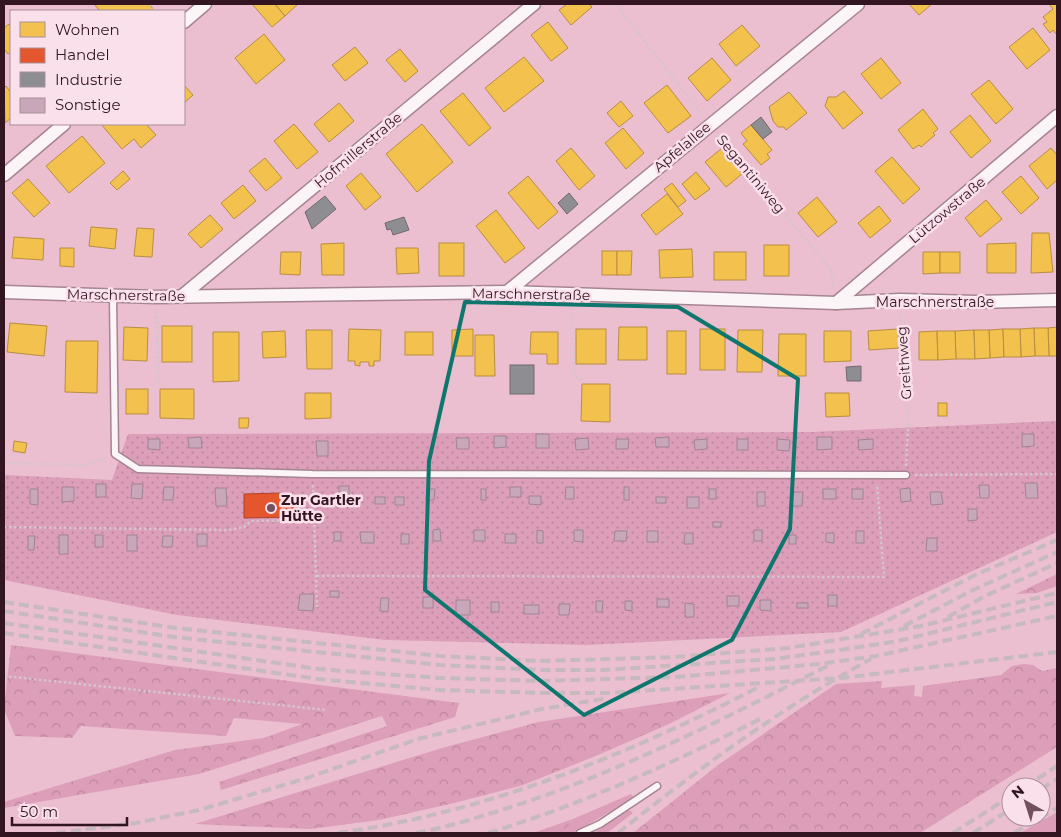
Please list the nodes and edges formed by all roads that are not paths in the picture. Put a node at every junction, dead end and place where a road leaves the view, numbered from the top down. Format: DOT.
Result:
graph roads {
  1 [pos="205,4"];
  2 [pos="534,4"];
  3 [pos="858,4"];
  4 [pos="185,21"];
  5 [pos="1057,116"];
  6 [pos="63,125"];
  7 [pos="4,175"];
  8 [pos="4,292"];
  9 [pos="507,292"];
  10 [pos="182,296"];
  11 [pos="113,297"];
  12 [pos="1057,300"];
  13 [pos="836,303"];
  14 [pos="906,475"];
  15 [pos="657,786"];
  16 [pos="580,833"];
  1 -- 4 [label="street"];
  2 -- 10 [label="street, Hofmillerstraße"];
  3 -- 9 [label="street, Apfelallee"];
  5 -- 13 [label="street, Lützowstraße"];
  6 -- 7 [label="street"];
  8 -- 11 [label="street, Marschnerstraße"];
  9 -- 10 [label="street, Marschnerstraße"];
  9 -- 13 [label="street, Marschnerstraße"];
  10 -- 11 [label="street, Marschnerstraße"];
  11 -- 14 [label="lane"];
  12 -- 13 [label="street, Marschnerstraße"];
  15 -- 16 [label="lane"];
}
